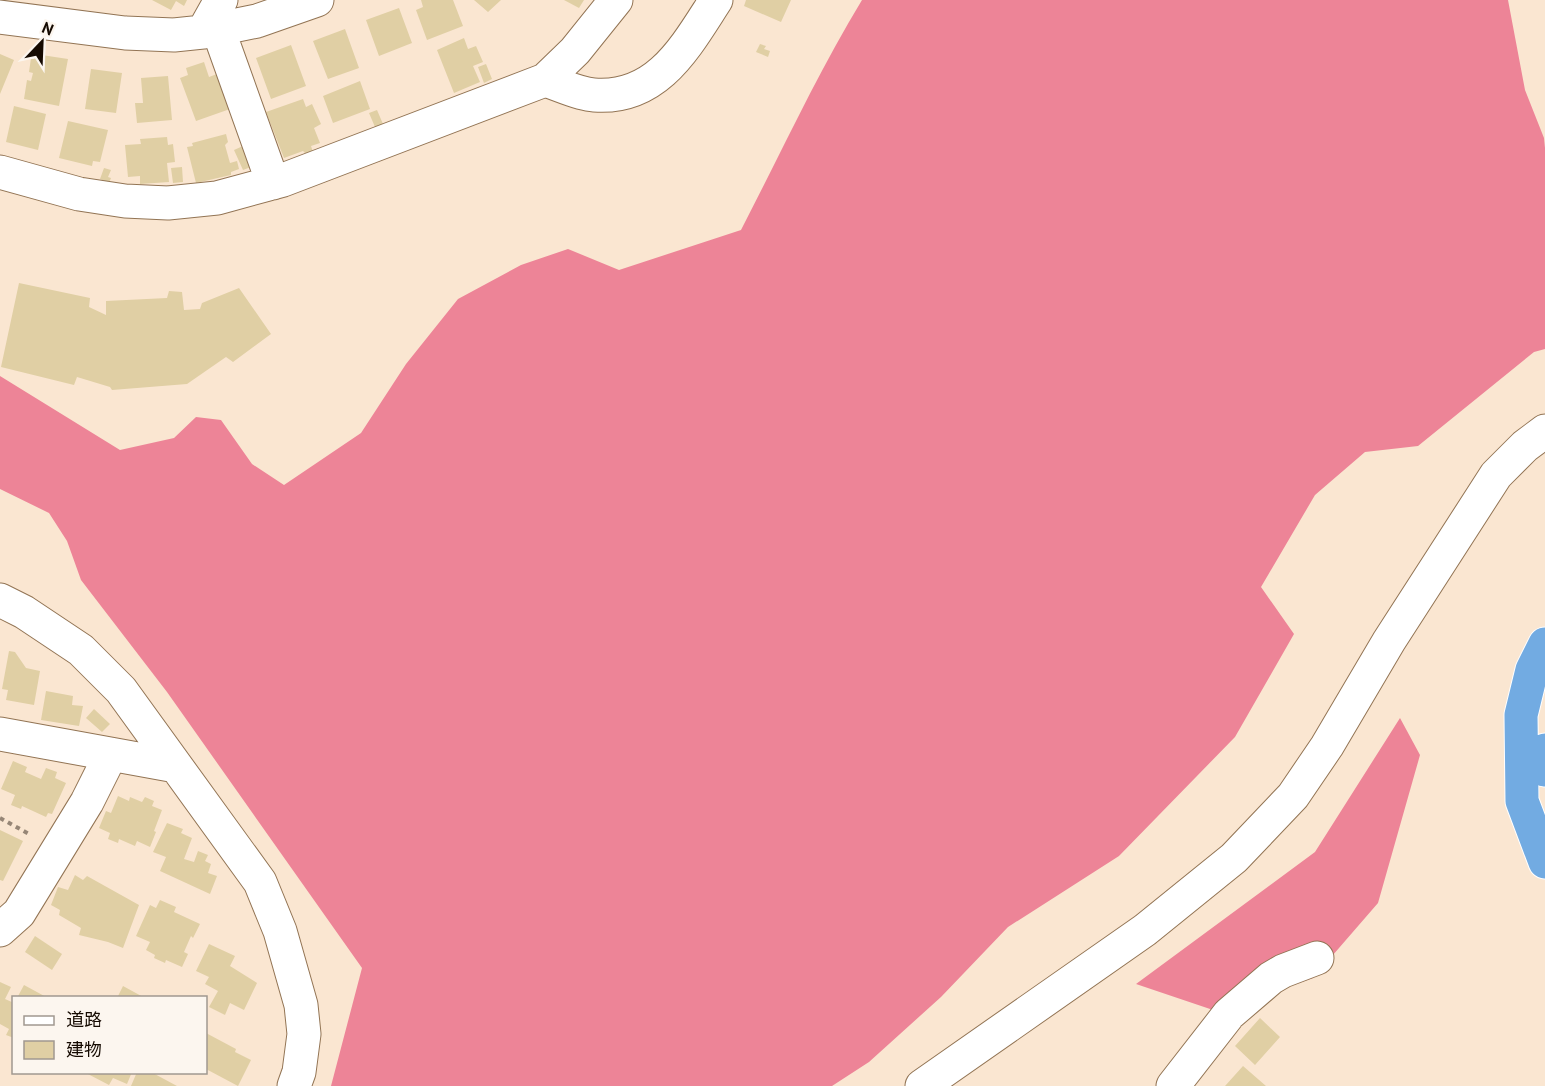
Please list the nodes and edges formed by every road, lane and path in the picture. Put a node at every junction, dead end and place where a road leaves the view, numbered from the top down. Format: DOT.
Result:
graph roads {
  1 [pos="317,0"];
  2 [pos="616,0"];
  3 [pos="716,0"];
  4 [pos="11,12"];
  5 [pos="214,20"];
  6 [pos="545,80"];
  7 [pos="0,172"];
  8 [pos="273,183"];
  9 [pos="1545,431"];
  10 [pos="0,600"];
  11 [pos="1545,644"];
  12 [pos="0,734"];
  13 [pos="1545,750"];
  14 [pos="109,754"];
  15 [pos="176,766"];
  16 [pos="1545,770"];
  17 [pos="1545,862"];
  18 [pos="0,930"];
  19 [pos="1317,958"];
  20 [pos="294,1086"];
  21 [pos="922,1086"];
  22 [pos="1173,1086"];
  1 -- 5 [label="street"];
  2 -- 6 [label="street"];
  3 -- 6 [label="street"];
  4 -- 5 [label="street"];
  5 -- 8 [label="street"];
  6 -- 8 [label="street"];
  7 -- 8 [label="street"];
  9 -- 21 [label="street"];
  10 -- 15 [label="street"];
  11 -- 17 [label="highway"];
  12 -- 14 [label="street"];
  13 -- 16 [label="highway"];
  14 -- 15 [label="street"];
  14 -- 18 [label="street"];
  15 -- 20 [label="street"];
  19 -- 22 [label="street"];
}
